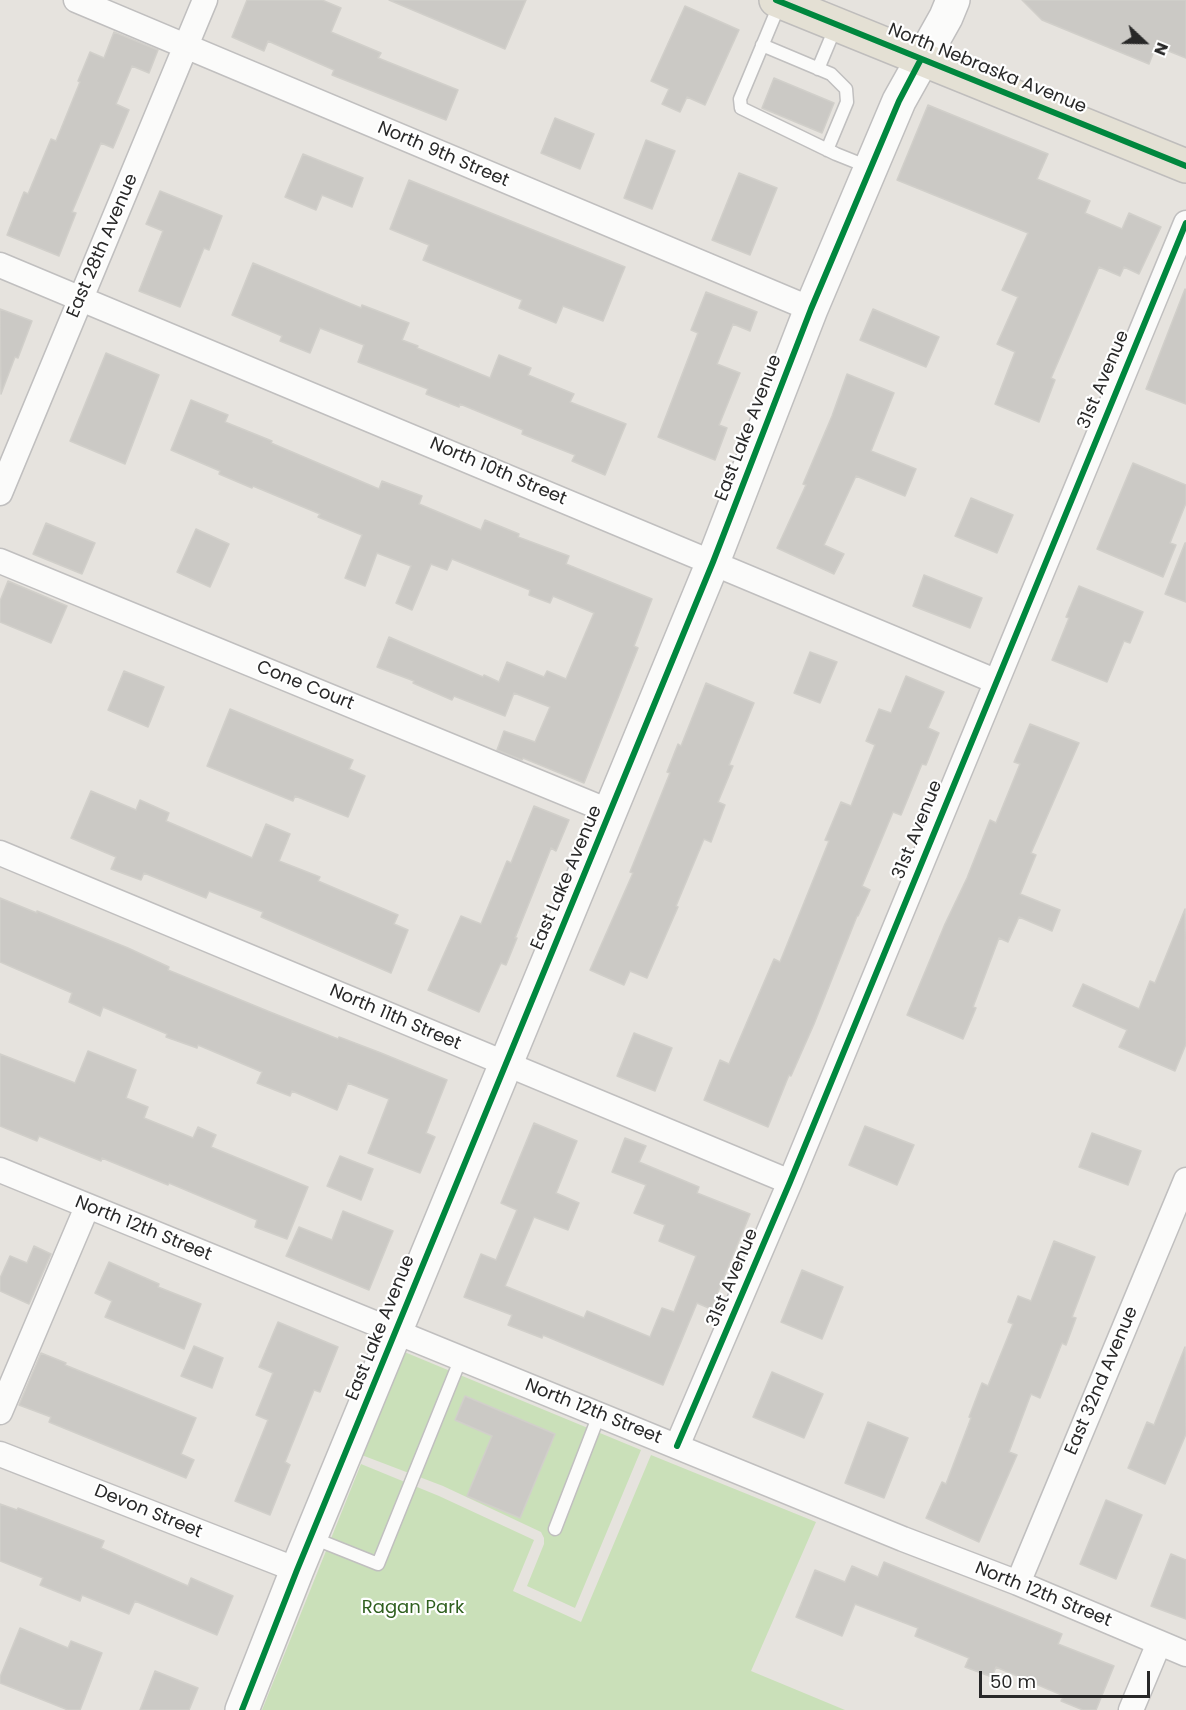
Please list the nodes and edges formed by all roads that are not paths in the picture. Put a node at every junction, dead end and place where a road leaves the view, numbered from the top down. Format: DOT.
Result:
graph roads {
  1 [pos="76,0"];
  2 [pos="205,0"];
  3 [pos="953,0"];
  4 [pos="778,1"];
  5 [pos="836,24"];
  6 [pos="762,45"];
  7 [pos="186,46"];
  8 [pos="921,59"];
  9 [pos="818,69"];
  10 [pos="827,150"];
  11 [pos="1186,166"];
  12 [pos="870,168"];
  13 [pos="1186,223"];
  14 [pos="0,265"];
  15 [pos="81,298"];
  16 [pos="810,309"];
  17 [pos="0,493"];
  18 [pos="0,561"];
  19 [pos="713,562"];
  20 [pos="995,681"];
  21 [pos="611,812"];
  22 [pos="0,853"];
  23 [pos="506,1064"];
  24 [pos="0,1170"];
  25 [pos="1186,1180"];
  26 [pos="790,1182"];
  27 [pos="87,1207"];
  28 [pos="396,1331"];
  29 [pos="460,1358"];
  30 [pos="0,1412"];
  31 [pos="600,1415"];
  32 [pos="677,1446"];
  33 [pos="0,1454"];
  34 [pos="555,1529"];
  35 [pos="310,1537"];
  36 [pos="297,1570"];
  37 [pos="1018,1583"];
  38 [pos="1159,1643"];
  39 [pos="1186,1654"];
  40 [pos="242,1710"];
  41 [pos="1131,1710"];
  1 -- 7 [label="street, North 9th Street"];
  2 -- 7 [label="street, East 28th Avenue"];
  3 -- 8 [label="street, East Lake Avenue"];
  4 -- 5 [label="main road, North Nebraska Avenue"];
  4 -- 6 [label="lane"];
  5 -- 8 [label="main road, North Nebraska Avenue"];
  5 -- 9 [label="lane"];
  6 -- 9 [label="lane"];
  6 -- 10 [label="lane"];
  7 -- 15 [label="street, East 28th Avenue"];
  7 -- 16 [label="street, North 9th Street"];
  8 -- 11 [label="main road, North Nebraska Avenue"];
  8 -- 12 [label="street, East Lake Avenue"];
  9 -- 10 [label="lane"];
  10 -- 12 [label="lane"];
  12 -- 16 [label="street, East Lake Avenue"];
  13 -- 20 [label="street, 31st Avenue"];
  14 -- 15 [label="street, North 10th Street"];
  15 -- 17 [label="street, East 28th Avenue"];
  15 -- 19 [label="street, North 10th Street"];
  16 -- 19 [label="street, East Lake Avenue"];
  18 -- 21 [label="street, Cone Court"];
  19 -- 20 [label="street, North 10th Street"];
  19 -- 21 [label="street, East Lake Avenue"];
  20 -- 26 [label="street, 31st Avenue"];
  21 -- 23 [label="street, East Lake Avenue"];
  22 -- 23 [label="street, North 11th Street"];
  23 -- 26 [label="street, North 11th Street"];
  23 -- 28 [label="street, East Lake Avenue"];
  24 -- 27 [label="street, North 12th Street"];
  25 -- 37 [label="street, East 32nd Avenue"];
  26 -- 32 [label="street, 31st Avenue"];
  27 -- 28 [label="street, North 12th Street"];
  27 -- 30 [label="street"];
  28 -- 29 [label="street, North 12th Street"];
  28 -- 35 [label="street, East Lake Avenue"];
  29 -- 31 [label="street, North 12th Street"];
  29 -- 35 [label="lane"];
  31 -- 32 [label="street, North 12th Street"];
  31 -- 34 [label="lane"];
  32 -- 37 [label="street, North 12th Street"];
  33 -- 36 [label="street, Devon Street"];
  35 -- 36 [label="street, East Lake Avenue"];
  36 -- 40 [label="street, East Lake Avenue"];
  37 -- 38 [label="street, North 12th Street"];
  38 -- 39 [label="street, North 12th Street"];
  38 -- 41 [label="street"];
}
